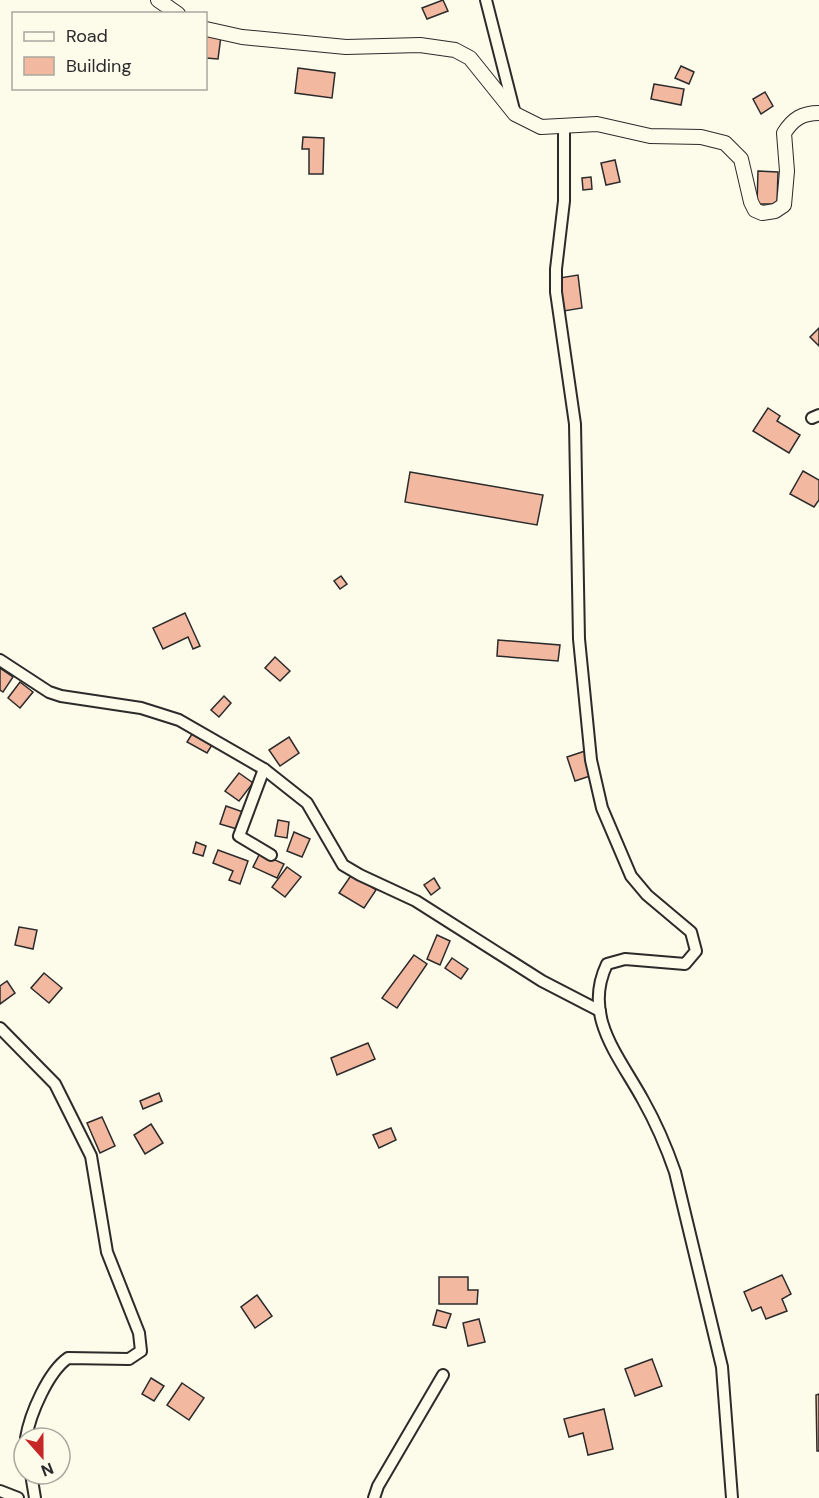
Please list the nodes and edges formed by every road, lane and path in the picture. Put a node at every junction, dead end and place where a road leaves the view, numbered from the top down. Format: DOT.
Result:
graph roads {
  1 [pos="158,0"];
  2 [pos="486,0"];
  3 [pos="175,12"];
  4 [pos="207,30"];
  5 [pos="819,113"];
  6 [pos="515,114"];
  7 [pos="564,126"];
  8 [pos="0,660"];
  9 [pos="264,769"];
  10 [pos="271,855"];
  11 [pos="600,1011"];
  12 [pos="0,1028"];
  13 [pos="443,1375"];
  14 [pos="31,1426"];
  15 [pos="0,1491"];
  16 [pos="18,1498"];
  17 [pos="374,1498"];
  18 [pos="732,1498"];
  1 -- 3 [label="street"];
  2 -- 6 [label="street"];
  4 -- 6 [label="street"];
  5 -- 7 [label="street"];
  6 -- 7 [label="street"];
  7 -- 11 [label="street"];
  8 -- 9 [label="street"];
  9 -- 10 [label="street"];
  9 -- 11 [label="street"];
  11 -- 18 [label="street"];
  12 -- 14 [label="street"];
  13 -- 17 [label="street"];
  15 -- 16 [label="street"];
}
